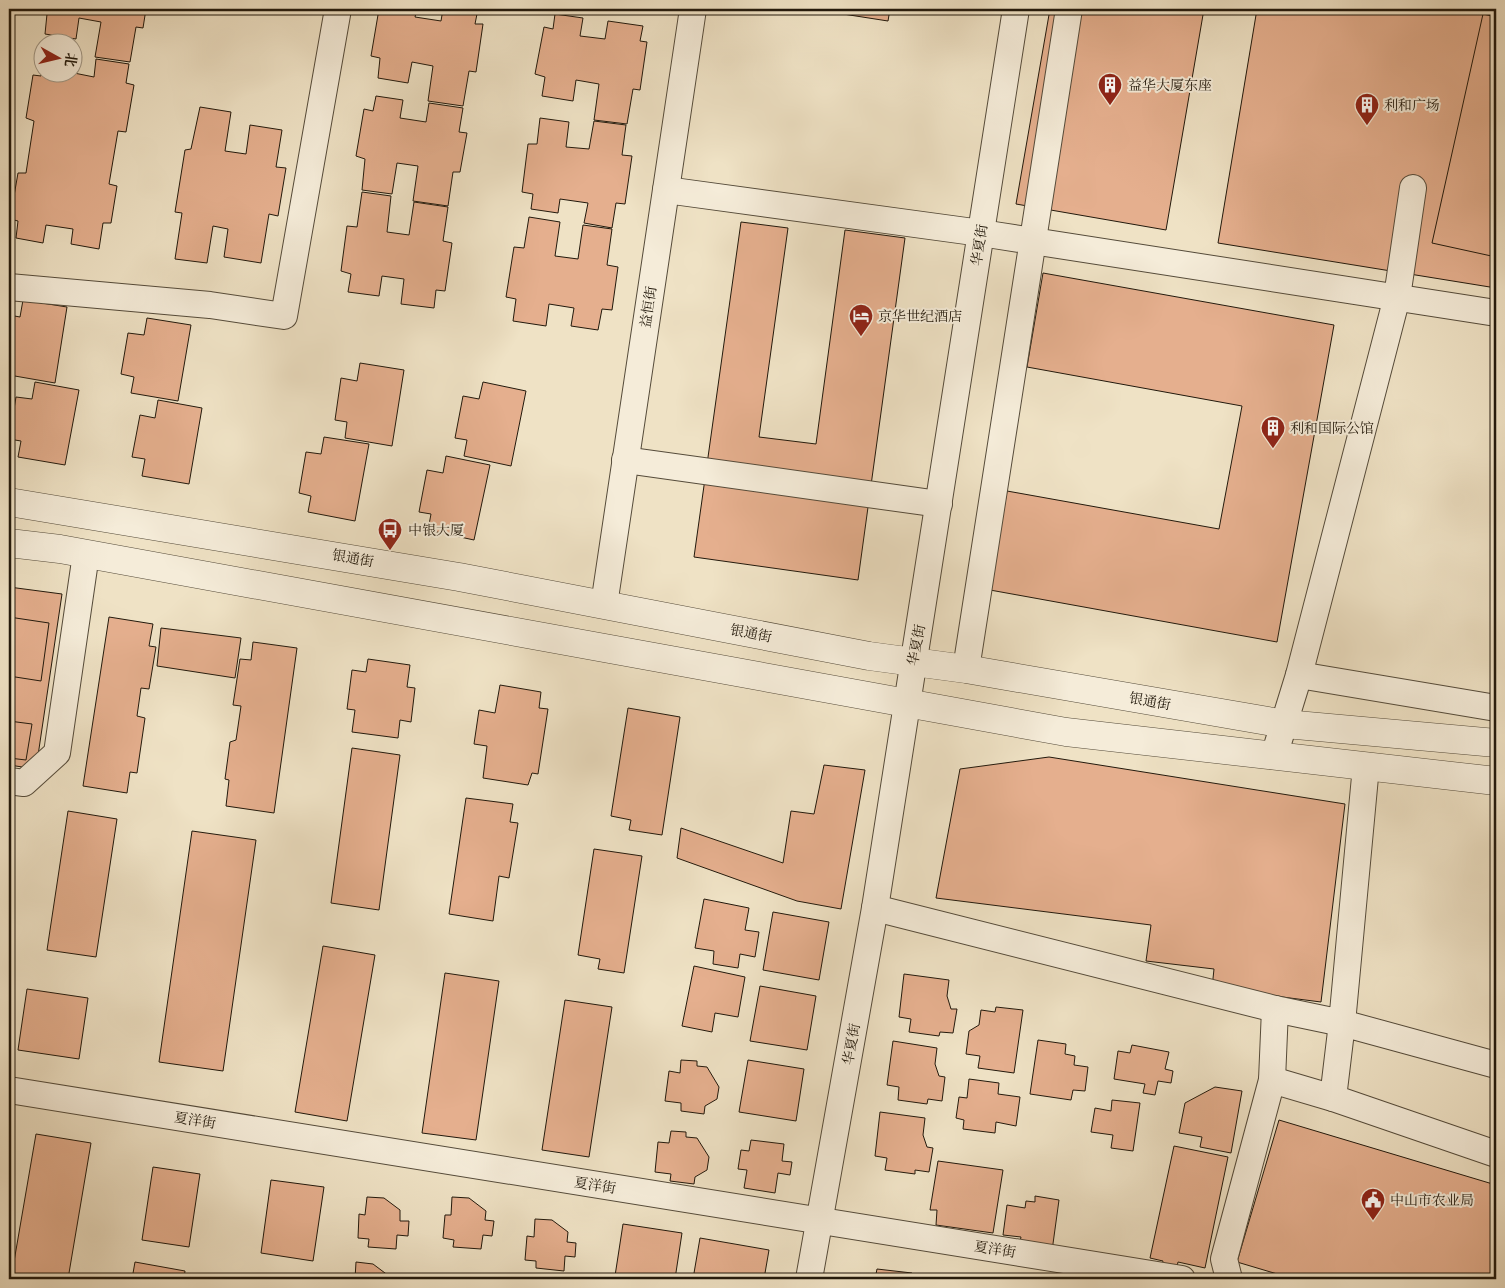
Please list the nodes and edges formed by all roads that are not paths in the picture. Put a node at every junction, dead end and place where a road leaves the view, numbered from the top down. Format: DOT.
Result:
graph roads {
  1 [pos="338,9"];
  2 [pos="693,9"];
  3 [pos="1016,9"];
  4 [pos="1069,9"];
  5 [pos="1413,188"];
  6 [pos="666,190"];
  7 [pos="981,233"];
  8 [pos="1033,241"];
  9 [pos="9,287"];
  10 [pos="1397,297"];
  11 [pos="1496,313"];
  12 [pos="625,460"];
  13 [pos="9,502"];
  14 [pos="938,504"];
  15 [pos="9,543"];
  16 [pos="86,554"];
  17 [pos="604,605"];
  18 [pos="912,662"];
  19 [pos="966,669"];
  20 [pos="1299,675"];
  21 [pos="906,704"];
  22 [pos="1496,708"];
  23 [pos="1285,724"];
  24 [pos="1496,743"];
  25 [pos="1274,756"];
  26 [pos="1366,766"];
  27 [pos="9,780"];
  28 [pos="1496,781"];
  29 [pos="875,908"];
  30 [pos="1275,1009"];
  31 [pos="1342,1023"];
  32 [pos="1496,1065"];
  33 [pos="1272,1080"];
  34 [pos="9,1090"];
  35 [pos="1333,1098"];
  36 [pos="1496,1154"];
  37 [pos="819,1221"];
  38 [pos="808,1279"];
  39 [pos="1182,1279"];
  40 [pos="1229,1279"];
  1 -- 9 [label="street"];
  2 -- 6 [label="street, 益恒街"];
  3 -- 7 [label="street, 华夏街"];
  4 -- 8 [label="street"];
  5 -- 10 [label="street"];
  6 -- 7 [label="street"];
  6 -- 12 [label="street, 益恒街"];
  7 -- 8 [label="street"];
  7 -- 14 [label="street, 华夏街"];
  8 -- 10 [label="street"];
  8 -- 19 [label="street"];
  10 -- 11 [label="street"];
  10 -- 20 [label="street"];
  12 -- 14 [label="street"];
  12 -- 17 [label="street, 益恒街"];
  13 -- 17 [label="street, 银通街"];
  14 -- 18 [label="street, 华夏街"];
  15 -- 16 [label="street"];
  16 -- 21 [label="street"];
  16 -- 27 [label="street"];
  17 -- 18 [label="street, 银通街"];
  18 -- 19 [label="street, 银通街"];
  18 -- 21 [label="street, 华夏街"];
  19 -- 23 [label="street, 银通街"];
  20 -- 22 [label="street"];
  20 -- 23 [label="street"];
  21 -- 25 [label="street"];
  21 -- 29 [label="street, 华夏街"];
  23 -- 24 [label="street, 银通街"];
  23 -- 25 [label="street"];
  25 -- 26 [label="street"];
  26 -- 28 [label="street"];
  26 -- 31 [label="street"];
  29 -- 30 [label="street"];
  29 -- 37 [label="street, 华夏街"];
  30 -- 31 [label="street"];
  30 -- 33 [label="street"];
  31 -- 32 [label="street"];
  31 -- 35 [label="street"];
  33 -- 35 [label="street"];
  33 -- 40 [label="street"];
  34 -- 37 [label="street, 夏洋街"];
  35 -- 36 [label="street"];
  37 -- 38 [label="street, 华夏街"];
  37 -- 39 [label="street, 夏洋街"];
}
